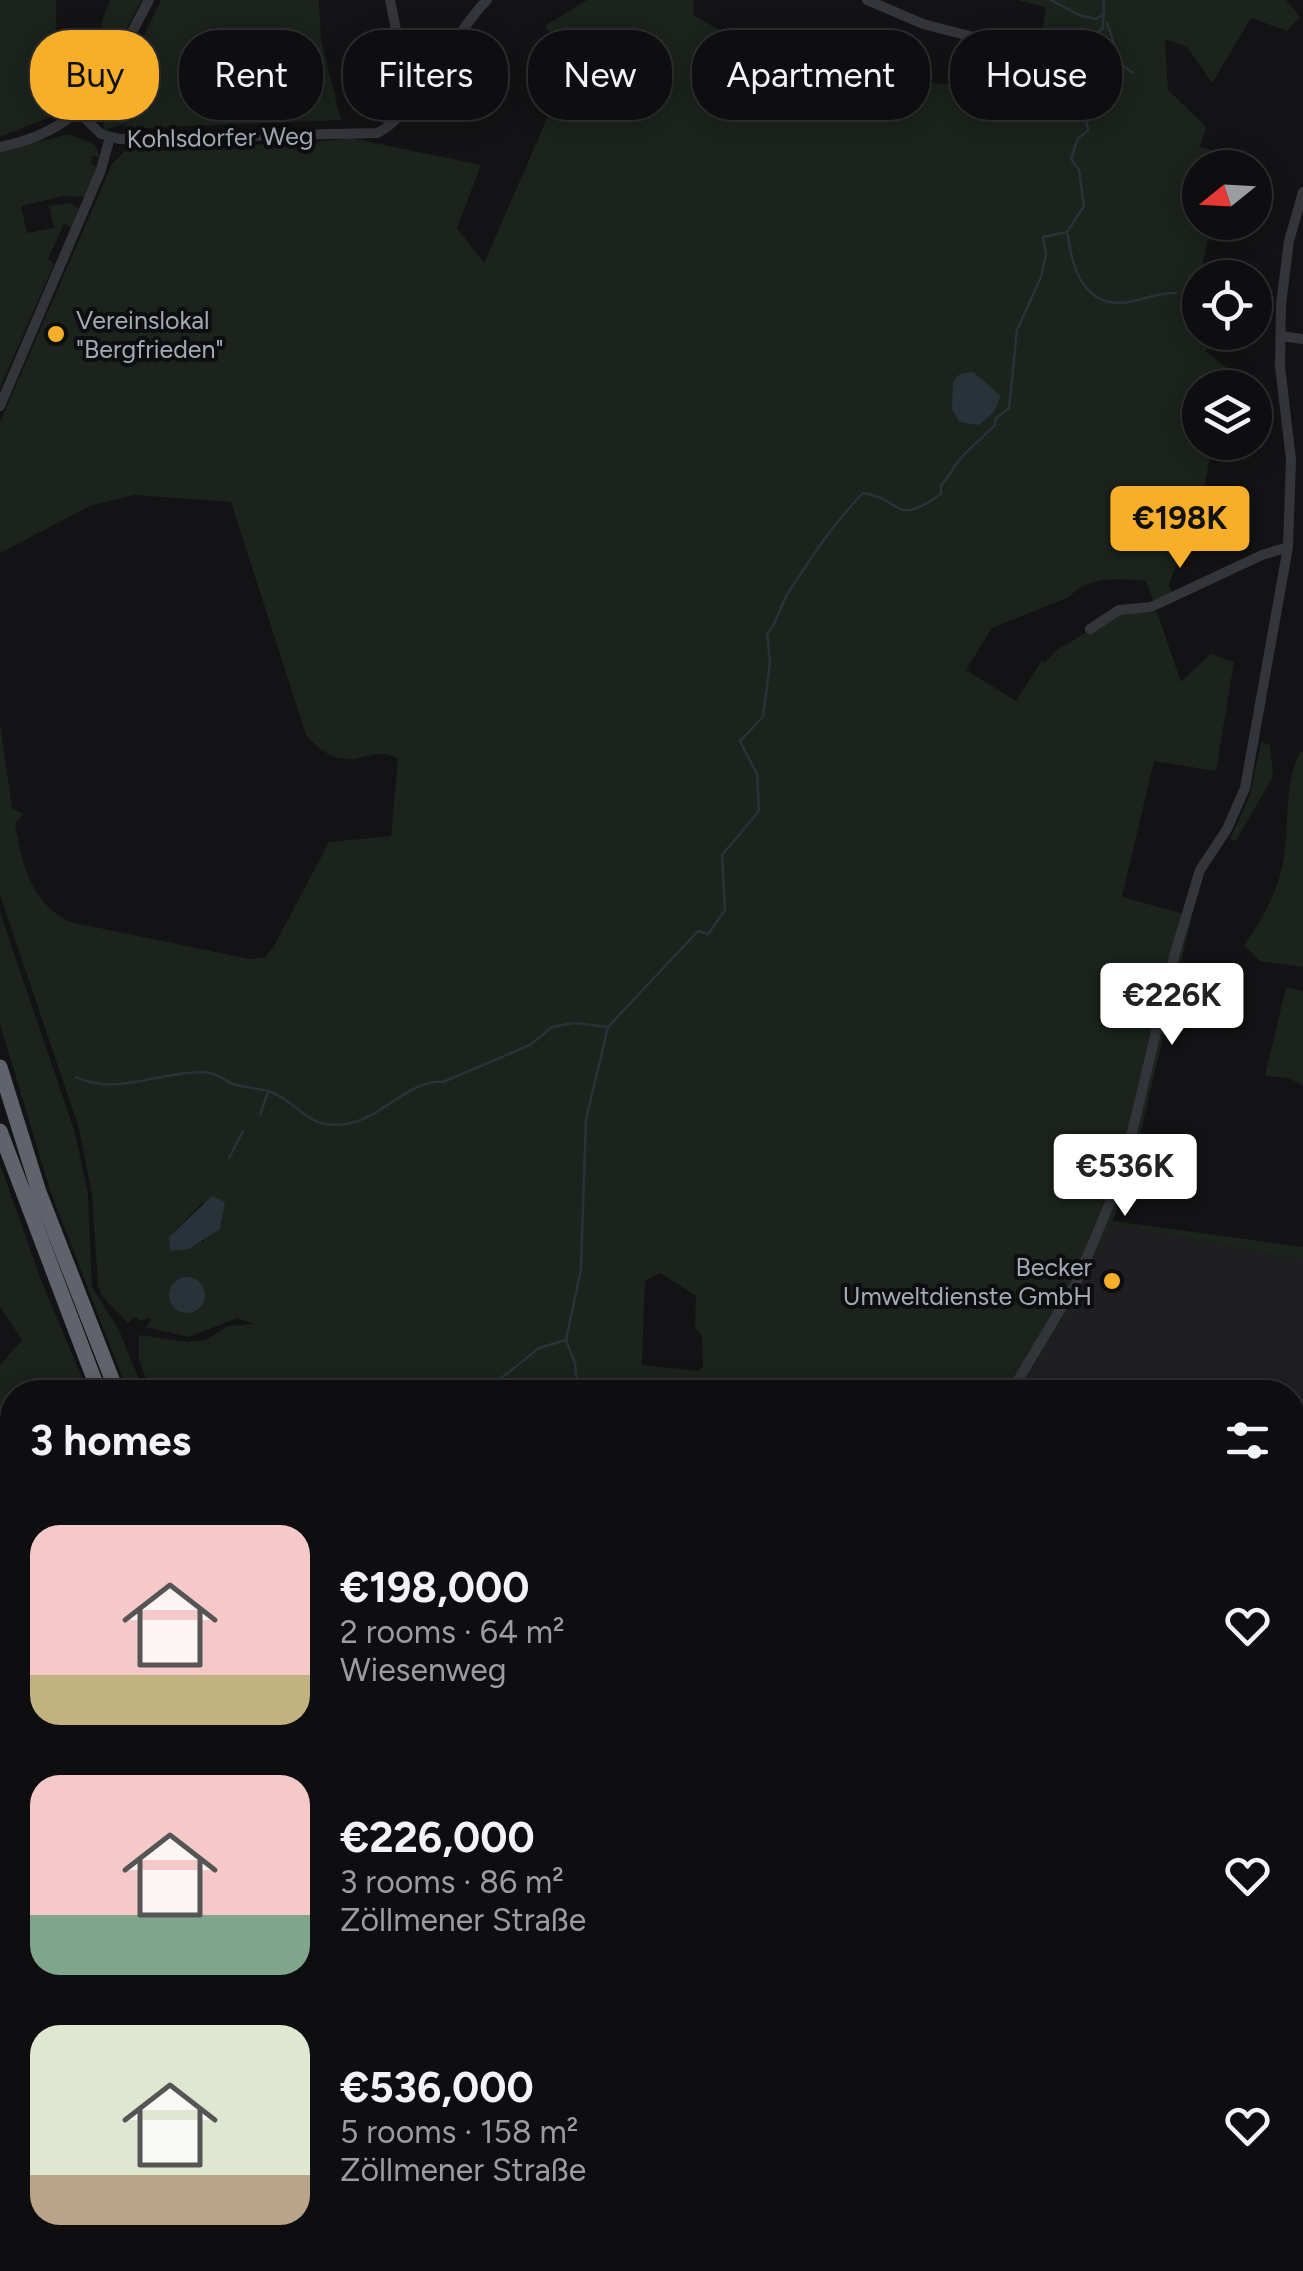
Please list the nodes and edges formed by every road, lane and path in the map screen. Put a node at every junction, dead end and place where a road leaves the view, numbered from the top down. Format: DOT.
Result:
graph roads {
  1 [pos="149,0"];
  2 [pos="390,0"];
  3 [pos="488,0"];
  4 [pos="867,0"];
  5 [pos="134,30"];
  6 [pos="396,30"];
  7 [pos="460,30"];
  8 [pos="950,31"];
  9 [pos="64,120"];
  10 [pos="85,120"];
  11 [pos="397,120"];
  12 [pos="110,137"];
  13 [pos="0,147"];
  14 [pos="1303,192"];
  15 [pos="1281,336"];
  16 [pos="1303,339"];
  17 [pos="0,406"];
  18 [pos="1288,547"];
  19 [pos="1090,628"];
  20 [pos="0,1068"];
  21 [pos="0,1131"];
  22 [pos="95,1380"];
  23 [pos="112,1380"];
  24 [pos="1018,1380"];
  1 -- 5 [label="street"];
  2 -- 6 [label="street"];
  3 -- 7 [label="street, Kohlsdorfer Weg"];
  4 -- 8 [label="street"];
  9 -- 13 [label="street"];
  10 -- 12 [label="street, Kohlsdorfer Weg"];
  11 -- 12 [label="street, Kohlsdorfer Weg"];
  12 -- 17 [label="street, Kohlsdorfer Weg"];
  14 -- 15 [label="street"];
  15 -- 16 [label="street"];
  15 -- 18 [label="street"];
  18 -- 19 [label="street"];
  18 -- 24 [label="street"];
  20 -- 23 [label="highway"];
  21 -- 22 [label="highway"];
}
